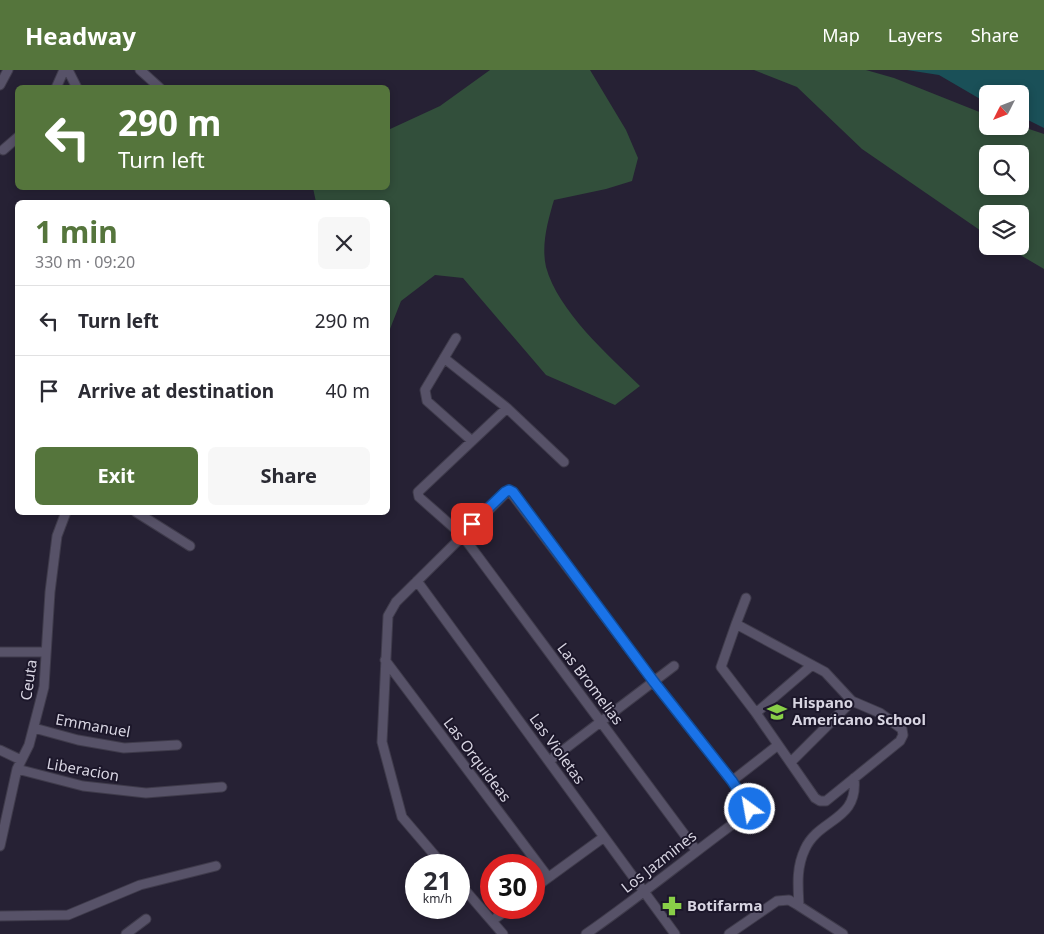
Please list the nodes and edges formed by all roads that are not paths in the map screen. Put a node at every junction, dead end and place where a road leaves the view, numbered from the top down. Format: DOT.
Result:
graph roads {
  1 [pos="8,70"];
  2 [pos="64,70"];
  3 [pos="68,70"];
  4 [pos="140,70"];
  5 [pos="0,85"];
  6 [pos="57,85"];
  7 [pos="76,85"];
  8 [pos="157,85"];
  9 [pos="15,139"];
  10 [pos="4,150"];
  11 [pos="456,338"];
  12 [pos="444,358"];
  13 [pos="508,408"];
  14 [pos="472,441"];
  15 [pos="564,462"];
  16 [pos="65,515"];
  17 [pos="141,515"];
  18 [pos="462,535"];
  19 [pos="190,546"];
  20 [pos="417,581"];
  21 [pos="746,598"];
  22 [pos="736,624"];
  23 [pos="0,652"];
  24 [pos="46,652"];
  25 [pos="385,660"];
  26 [pos="812,665"];
  27 [pos="674,666"];
  28 [pos="654,682"];
  29 [pos="852,701"];
  30 [pos="756,713"];
  31 [pos="601,722"];
  32 [pos="34,728"];
  33 [pos="177,745"];
  34 [pos="778,745"];
  35 [pos="0,750"];
  36 [pos="21,760"];
  37 [pos="549,761"];
  38 [pos="790,762"];
  39 [pos="17,769"];
  40 [pos="854,778"];
  41 [pos="732,781"];
  42 [pos="222,787"];
  43 [pos="604,837"];
  44 [pos="0,846"];
  45 [pos="696,850"];
  46 [pos="433,854"];
  47 [pos="216,866"];
  48 [pos="548,877"];
  49 [pos="545,879"];
  50 [pos="645,892"];
  51 [pos="470,896"];
  52 [pos="799,906"];
  53 [pos="0,916"];
  54 [pos="146,919"];
  55 [pos="495,919"];
  56 [pos="492,921"];
  57 [pos="126,934"];
  58 [pos="503,934"];
  59 [pos="588,934"];
  60 [pos="675,934"];
  61 [pos="729,934"];
  62 [pos="845,934"];
  1 -- 5 [label="street"];
  2 -- 6 [label="street"];
  3 -- 7 [label="street"];
  4 -- 8 [label="street"];
  9 -- 10 [label="street"];
  11 -- 12 [label="street"];
  12 -- 13 [label="street"];
  12 -- 14 [label="street"];
  13 -- 14 [label="street"];
  13 -- 15 [label="street"];
  14 -- 18 [label="street, Las Bromelias"];
  16 -- 24 [label="street, Ceuta"];
  17 -- 19 [label="street"];
  18 -- 20 [label="street"];
  18 -- 28 [label="street"];
  18 -- 31 [label="street, Las Bromelias"];
  20 -- 25 [label="street"];
  20 -- 37 [label="street, Las Violetas"];
  21 -- 22 [label="street"];
  22 -- 26 [label="street"];
  22 -- 30 [label="street"];
  23 -- 24 [label="street"];
  24 -- 32 [label="street, Ceuta"];
  25 -- 46 [label="street"];
  25 -- 48 [label="street, Las Orquideas"];
  26 -- 29 [label="street"];
  26 -- 30 [label="street"];
  27 -- 28 [label="street"];
  28 -- 31 [label="street"];
  28 -- 41 [label="street"];
  29 -- 38 [label="street"];
  29 -- 40 [label="street"];
  30 -- 34 [label="street"];
  31 -- 37 [label="street"];
  31 -- 45 [label="street, Las Bromelias"];
  32 -- 33 [label="street, Emmanuel"];
  32 -- 36 [label="street, Ceuta"];
  34 -- 38 [label="street"];
  34 -- 41 [label="street"];
  35 -- 36 [label="street"];
  36 -- 39 [label="street, Ceuta"];
  37 -- 43 [label="street, Las Violetas"];
  38 -- 40 [label="street"];
  39 -- 42 [label="street, Liberacion"];
  39 -- 44 [label="street, Ceuta"];
  40 -- 52 [label="street"];
  41 -- 45 [label="street, Los Jazmines"];
  43 -- 48 [label="street"];
  43 -- 50 [label="street, Las Violetas"];
  45 -- 50 [label="street, Los Jazmines"];
  47 -- 53 [label="street"];
  48 -- 49 [label="street"];
  50 -- 59 [label="street, Los Jazmines"];
  50 -- 60 [label="street, Las Violetas"];
  51 -- 56 [label="street"];
  52 -- 61 [label="street"];
  52 -- 62 [label="street"];
  54 -- 57 [label="street"];
  55 -- 56 [label="street"];
  56 -- 58 [label="street"];
}
